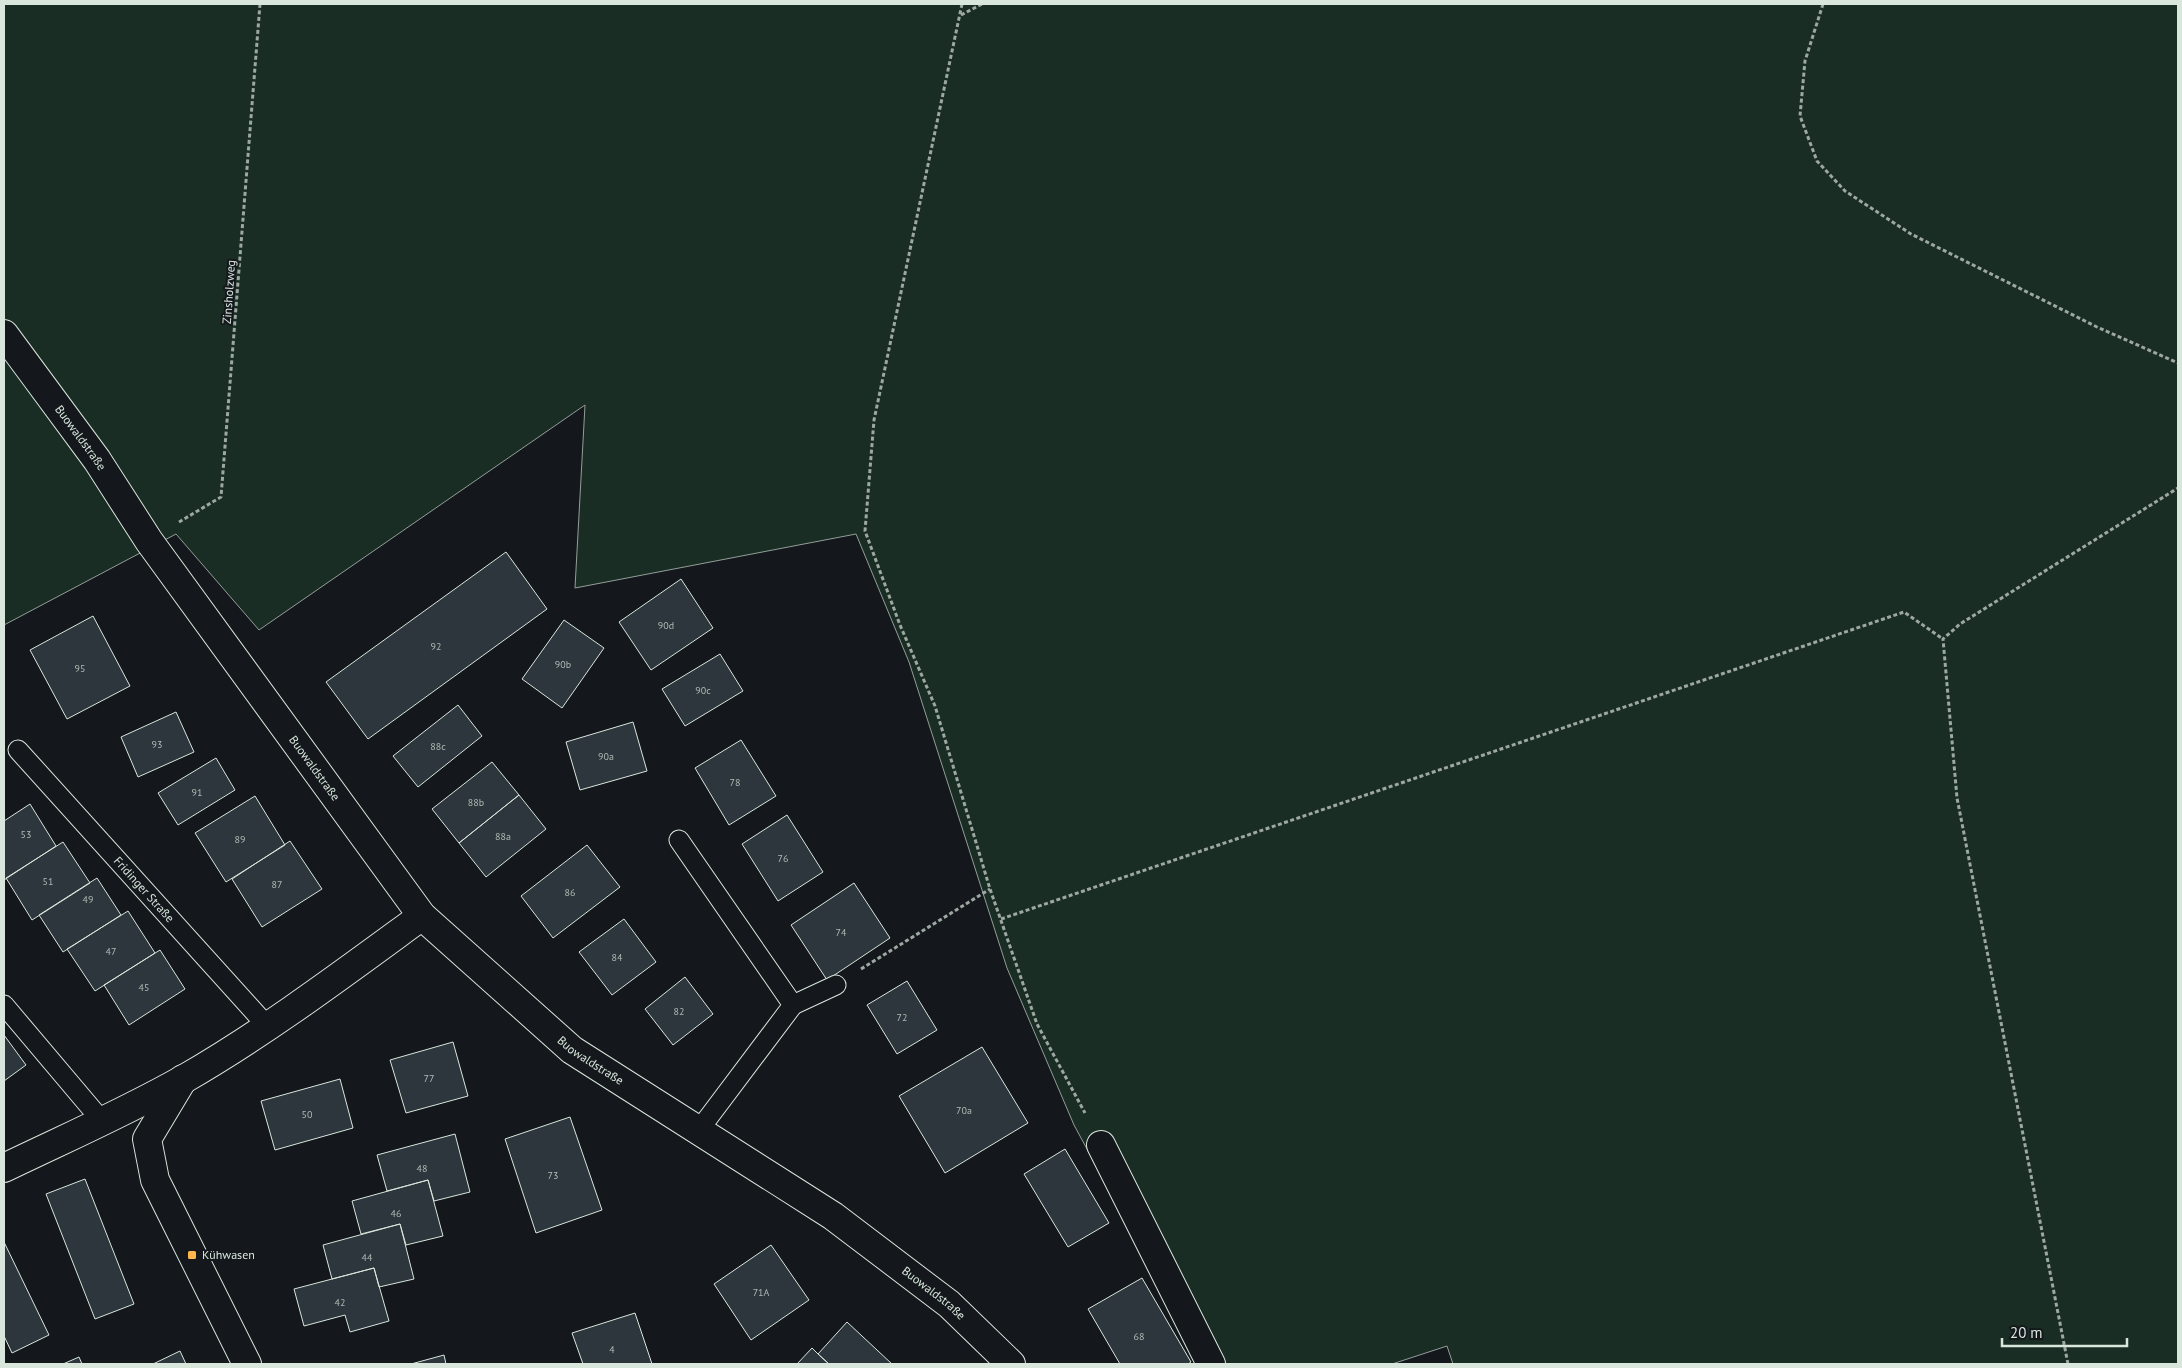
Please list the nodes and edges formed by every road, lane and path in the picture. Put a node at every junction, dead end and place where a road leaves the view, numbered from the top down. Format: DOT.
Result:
graph roads {
  1 [pos="260,4"];
  2 [pos="962,4"];
  3 [pos="982,4"];
  4 [pos="1823,4"];
  5 [pos="960,15"];
  6 [pos="4,334"];
  7 [pos="2178,363"];
  8 [pos="2178,488"];
  9 [pos="149,541"];
  10 [pos="1942,639"];
  11 [pos="18,750"];
  12 [pos="680,840"];
  13 [pos="990,889"];
  14 [pos="422,916"];
  15 [pos="1001,919"];
  16 [pos="836,985"];
  17 [pos="4,1005"];
  18 [pos="793,1006"];
  19 [pos="268,1027"];
  20 [pos="183,1079"];
  21 [pos="102,1122"];
  22 [pos="699,1130"];
  23 [pos="1101,1145"];
  24 [pos="4,1168"];
  25 [pos="247,1364"];
  26 [pos="1011,1364"];
  27 [pos="1211,1364"];
  28 [pos="2068,1364"];
  1 -- 9 [label="path, Zinsholzweg"];
  2 -- 5 [label="path"];
  3 -- 5 [label="path"];
  4 -- 7 [label="path"];
  5 -- 13 [label="path"];
  6 -- 9 [label="street, Buowaldstraße"];
  8 -- 10 [label="path"];
  9 -- 14 [label="street, Buowaldstraße"];
  10 -- 15 [label="path"];
  10 -- 28 [label="path"];
  11 -- 19 [label="lane, Fridinger Straße"];
  12 -- 18 [label="lane"];
  13 -- 15 [label="path"];
  13 -- 16 [label="path"];
  14 -- 19 [label="street"];
  14 -- 22 [label="street, Buowaldstraße"];
  15 -- 23 [label="path"];
  16 -- 18 [label="lane"];
  17 -- 21 [label="lane"];
  18 -- 22 [label="lane"];
  19 -- 20 [label="street"];
  20 -- 21 [label="street"];
  20 -- 25 [label="street"];
  21 -- 24 [label="street"];
  22 -- 26 [label="street, Buowaldstraße"];
  23 -- 27 [label="street"];
}
